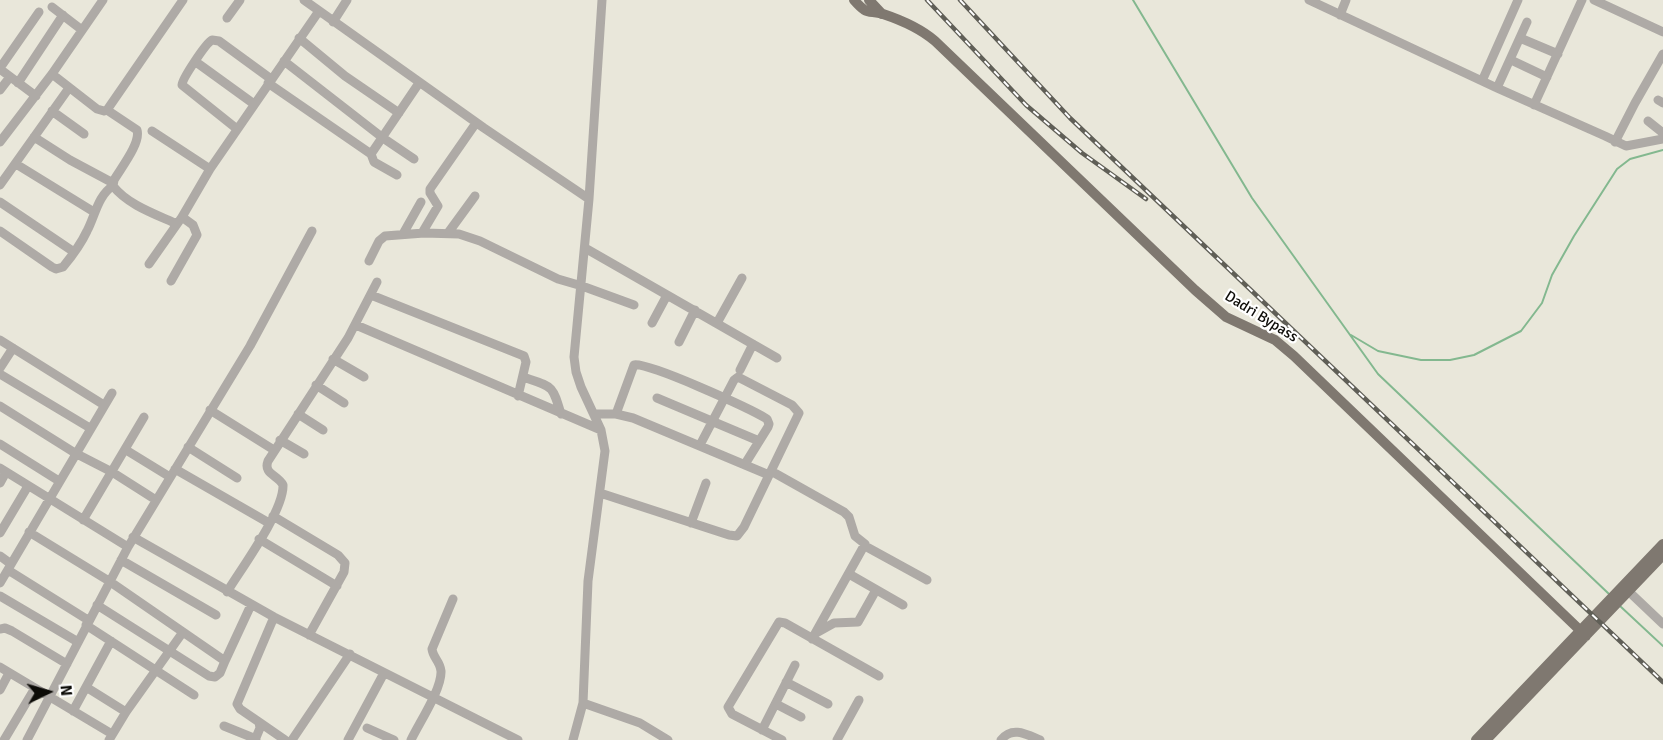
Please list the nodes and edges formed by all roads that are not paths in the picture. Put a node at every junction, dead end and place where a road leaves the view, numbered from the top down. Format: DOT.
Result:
graph roads {
  1 [pos="103,0"];
  2 [pos="183,0"];
  3 [pos="240,0"];
  4 [pos="304,0"];
  5 [pos="347,0"];
  6 [pos="602,0"];
  7 [pos="854,0"];
  8 [pos="869,0"];
  9 [pos="1309,0"];
  10 [pos="1346,0"];
  11 [pos="1518,0"];
  12 [pos="1582,0"];
  13 [pos="1594,0"];
  14 [pos="52,7"];
  15 [pos="319,11"];
  16 [pos="39,12"];
  17 [pos="882,14"];
  18 [pos="63,15"];
  19 [pos="1340,15"];
  20 [pos="227,18"];
  21 [pos="333,22"];
  22 [pos="1527,22"];
  23 [pos="82,30"];
  24 [pos="1663,32"];
  25 [pos="1520,38"];
  26 [pos="299,39"];
  27 [pos="1558,54"];
  28 [pos="1663,54"];
  29 [pos="1511,60"];
  30 [pos="284,61"];
  31 [pos="196,62"];
  32 [pos="0,68"];
  33 [pos="52,74"];
  34 [pos="1547,77"];
  35 [pos="14,80"];
  36 [pos="270,81"];
  37 [pos="1482,81"];
  38 [pos="419,83"];
  39 [pos="69,88"];
  40 [pos="1497,88"];
  41 [pos="0,90"];
  42 [pos="36,96"];
  43 [pos="254,104"];
  44 [pos="1534,105"];
  45 [pos="107,110"];
  46 [pos="52,111"];
  47 [pos="399,113"];
  48 [pos="1648,121"];
  49 [pos="476,123"];
  50 [pos="237,129"];
  51 [pos="152,131"];
  52 [pos="1663,133"];
  53 [pos="84,134"];
  54 [pos="34,137"];
  55 [pos="383,138"];
  56 [pos="1663,139"];
  57 [pos="0,142"];
  58 [pos="1615,142"];
  59 [pos="371,154"];
  60 [pos="414,159"];
  61 [pos="16,164"];
  62 [pos="210,170"];
  63 [pos="397,175"];
  64 [pos="1,182"];
  65 [pos="113,185"];
  66 [pos="475,196"];
  67 [pos="589,199"];
  68 [pos="0,202"];
  69 [pos="421,202"];
  70 [pos="94,212"];
  71 [pos="179,220"];
  72 [pos="0,231"];
  73 [pos="312,231"];
  74 [pos="422,233"];
  75 [pos="448,233"];
  76 [pos="403,234"];
  77 [pos="585,248"];
  78 [pos="74,252"];
  79 [pos="369,261"];
  80 [pos="149,264"];
  81 [pos="742,278"];
  82 [pos="171,281"];
  83 [pos="377,282"];
  84 [pos="582,286"];
  85 [pos="667,295"];
  86 [pos="372,296"];
  87 [pos="633,305"];
  88 [pos="695,310"];
  89 [pos="652,323"];
  90 [pos="717,323"];
  91 [pos="356,325"];
  92 [pos="0,340"];
  93 [pos="679,342"];
  94 [pos="753,344"];
  95 [pos="13,348"];
  96 [pos="777,358"];
  97 [pos="333,359"];
  98 [pos="0,368"];
  99 [pos="740,370"];
  100 [pos="0,374"];
  101 [pos="364,376"];
  102 [pos="523,377"];
  103 [pos="316,385"];
  104 [pos="112,393"];
  105 [pos="518,396"];
  106 [pos="657,398"];
  107 [pos="724,399"];
  108 [pos="344,403"];
  109 [pos="104,405"];
  110 [pos="0,406"];
  111 [pos="210,410"];
  112 [pos="298,414"];
  113 [pos="561,414"];
  114 [pos="594,414"];
  115 [pos="616,414"];
  116 [pos="144,417"];
  117 [pos="712,422"];
  118 [pos="90,428"];
  119 [pos="323,430"];
  120 [pos="601,430"];
  121 [pos="280,440"];
  122 [pos="759,441"];
  123 [pos="0,444"];
  124 [pos="700,445"];
  125 [pos="188,447"];
  126 [pos="126,450"];
  127 [pos="274,450"];
  128 [pos="75,453"];
  129 [pos="304,454"];
  130 [pos="745,464"];
  131 [pos="3,470"];
  132 [pos="112,472"];
  133 [pos="173,473"];
  134 [pos="770,473"];
  135 [pos="237,478"];
  136 [pos="59,481"];
  137 [pos="0,483"];
  138 [pos="706,483"];
  139 [pos="28,486"];
  140 [pos="600,492"];
  141 [pos="49,499"];
  142 [pos="156,500"];
  143 [pos="271,519"];
  144 [pos="83,520"];
  145 [pos="691,523"];
  146 [pos="29,532"];
  147 [pos="0,533"];
  148 [pos="134,537"];
  149 [pos="259,539"];
  150 [pos="1663,544"];
  151 [pos="865,546"];
  152 [pos="128,547"];
  153 [pos="1663,555"];
  154 [pos="0,556"];
  155 [pos="121,560"];
  156 [pos="10,567"];
  157 [pos="849,574"];
  158 [pos="927,580"];
  159 [pos="109,581"];
  160 [pos="0,583"];
  161 [pos="337,586"];
  162 [pos="1626,588"];
  163 [pos="876,590"];
  164 [pos="227,592"];
  165 [pos="0,596"];
  166 [pos="453,599"];
  167 [pos="97,605"];
  168 [pos="251,605"];
  169 [pos="903,605"];
  170 [pos="216,615"];
  171 [pos="273,617"];
  172 [pos="87,622"];
  173 [pos="1663,624"];
  174 [pos="0,629"];
  175 [pos="183,632"];
  176 [pos="1583,634"];
  177 [pos="309,635"];
  178 [pos="813,637"];
  179 [pos="111,641"];
  180 [pos="78,642"];
  181 [pos="170,650"];
  182 [pos="350,654"];
  183 [pos="225,660"];
  184 [pos="67,664"];
  185 [pos="795,665"];
  186 [pos="0,667"];
  187 [pos="156,670"];
  188 [pos="9,673"];
  189 [pos="384,673"];
  190 [pos="879,676"];
  191 [pos="786,682"];
  192 [pos="86,687"];
  193 [pos="35,688"];
  194 [pos="0,690"];
  195 [pos="194,695"];
  196 [pos="50,697"];
  197 [pos="432,698"];
  198 [pos="859,700"];
  199 [pos="583,703"];
  200 [pos="776,704"];
  201 [pos="828,704"];
  202 [pos="73,711"];
  203 [pos="126,712"];
  204 [pos="801,717"];
  205 [pos="259,722"];
  206 [pos="224,726"];
  207 [pos="367,728"];
  208 [pos="762,730"];
  209 [pos="651,735"];
  210 [pos="111,737"];
  211 [pos="256,739"];
  212 [pos="2,740"];
  213 [pos="27,740"];
  214 [pos="285,740"];
  215 [pos="292,740"];
  216 [pos="348,740"];
  217 [pos="394,740"];
  218 [pos="411,740"];
  219 [pos="518,740"];
  220 [pos="573,740"];
  221 [pos="668,740"];
  222 [pos="782,740"];
  223 [pos="837,740"];
  224 [pos="1001,740"];
  225 [pos="1040,740"];
  226 [pos="1476,740"];
  227 [pos="1486,740"];
  1 -- 23 [label="street"];
  2 -- 45 [label="street"];
  3 -- 20 [label="street"];
  4 -- 15 [label="street"];
  5 -- 21 [label="street"];
  6 -- 67 [label="street"];
  7 -- 17 [label="main road, Dadri Bypass"];
  8 -- 17 [label="main road, Dadri Bypass"];
  9 -- 19 [label="street"];
  10 -- 19 [label="street"];
  11 -- 37 [label="street"];
  12 -- 27 [label="street"];
  13 -- 24 [label="street"];
  14 -- 18 [label="street"];
  15 -- 21 [label="street"];
  15 -- 26 [label="street"];
  16 -- 32 [label="street"];
  17 -- 176 [label="main road, Dadri Bypass"];
  18 -- 23 [label="street"];
  18 -- 35 [label="street"];
  19 -- 37 [label="street"];
  21 -- 38 [label="street"];
  22 -- 25 [label="street"];
  23 -- 33 [label="street"];
  25 -- 27 [label="street"];
  25 -- 29 [label="street"];
  26 -- 30 [label="street"];
  26 -- 47 [label="street"];
  27 -- 34 [label="street"];
  28 -- 58 [label="street"];
  29 -- 34 [label="street"];
  29 -- 40 [label="street"];
  30 -- 36 [label="street"];
  30 -- 55 [label="street"];
  31 -- 36 [label="street"];
  31 -- 43 [label="street"];
  31 -- 50 [label="street"];
  32 -- 35 [label="street"];
  33 -- 39 [label="street"];
  33 -- 42 [label="street"];
  34 -- 44 [label="street"];
  35 -- 41 [label="street"];
  35 -- 42 [label="street"];
  36 -- 43 [label="street"];
  36 -- 59 [label="street"];
  37 -- 40 [label="street"];
  38 -- 47 [label="street"];
  38 -- 49 [label="street"];
  39 -- 45 [label="street"];
  39 -- 46 [label="street"];
  40 -- 44 [label="street"];
  42 -- 57 [label="street"];
  43 -- 50 [label="street"];
  44 -- 58 [label="street"];
  45 -- 65 [label="street"];
  46 -- 53 [label="street"];
  46 -- 54 [label="street"];
  47 -- 55 [label="street"];
  48 -- 52 [label="street"];
  49 -- 67 [label="street"];
  49 -- 74 [label="street"];
  50 -- 62 [label="street"];
  51 -- 62 [label="street"];
  54 -- 61 [label="street"];
  54 -- 65 [label="street"];
  55 -- 59 [label="street"];
  55 -- 60 [label="street"];
  56 -- 58 [label="street"];
  59 -- 63 [label="street"];
  61 -- 64 [label="street"];
  61 -- 70 [label="street"];
  62 -- 71 [label="street"];
  65 -- 70 [label="street"];
  65 -- 71 [label="street"];
  66 -- 75 [label="street"];
  67 -- 77 [label="street"];
  68 -- 78 [label="street"];
  69 -- 76 [label="street"];
  70 -- 78 [label="street"];
  71 -- 80 [label="street"];
  71 -- 82 [label="street"];
  72 -- 78 [label="street"];
  73 -- 111 [label="street"];
  74 -- 75 [label="street"];
  74 -- 76 [label="street"];
  75 -- 84 [label="street"];
  76 -- 79 [label="street"];
  77 -- 84 [label="street"];
  77 -- 85 [label="street"];
  81 -- 90 [label="street"];
  83 -- 86 [label="street"];
  84 -- 87 [label="street"];
  84 -- 114 [label="street"];
  85 -- 88 [label="street"];
  85 -- 89 [label="street"];
  86 -- 91 [label="street"];
  86 -- 102 [label="street"];
  88 -- 90 [label="street"];
  88 -- 93 [label="street"];
  90 -- 94 [label="street"];
  91 -- 97 [label="street"];
  91 -- 105 [label="street"];
  92 -- 95 [label="street"];
  94 -- 96 [label="street"];
  94 -- 99 [label="street"];
  95 -- 98 [label="street"];
  95 -- 109 [label="street"];
  97 -- 101 [label="street"];
  97 -- 103 [label="street"];
  100 -- 118 [label="street"];
  102 -- 105 [label="street"];
  102 -- 113 [label="street"];
  103 -- 108 [label="street"];
  103 -- 112 [label="street"];
  104 -- 109 [label="street"];
  105 -- 113 [label="street"];
  106 -- 117 [label="street"];
  107 -- 115 [label="street"];
  107 -- 117 [label="street"];
  107 -- 122 [label="street"];
  107 -- 134 [label="street"];
  109 -- 118 [label="street"];
  110 -- 128 [label="street"];
  111 -- 125 [label="street"];
  111 -- 127 [label="street"];
  112 -- 119 [label="street"];
  112 -- 121 [label="street"];
  113 -- 120 [label="street"];
  114 -- 115 [label="street"];
  114 -- 120 [label="street"];
  115 -- 124 [label="street"];
  116 -- 126 [label="street"];
  117 -- 122 [label="street"];
  117 -- 124 [label="street"];
  118 -- 128 [label="street"];
  120 -- 140 [label="street"];
  121 -- 127 [label="street"];
  121 -- 129 [label="street"];
  122 -- 130 [label="street"];
  123 -- 136 [label="street"];
  124 -- 130 [label="street"];
  125 -- 133 [label="street"];
  125 -- 135 [label="street"];
  126 -- 132 [label="street"];
  126 -- 133 [label="street"];
  127 -- 143 [label="street"];
  128 -- 132 [label="street"];
  128 -- 136 [label="street"];
  130 -- 134 [label="street"];
  131 -- 137 [label="street"];
  131 -- 139 [label="street"];
  132 -- 142 [label="street"];
  132 -- 144 [label="street"];
  133 -- 142 [label="street"];
  133 -- 143 [label="street"];
  134 -- 145 [label="street"];
  134 -- 151 [label="street"];
  136 -- 141 [label="street"];
  138 -- 145 [label="street"];
  139 -- 141 [label="street"];
  139 -- 147 [label="street"];
  140 -- 145 [label="street"];
  140 -- 199 [label="street"];
  141 -- 144 [label="street"];
  141 -- 146 [label="street"];
  142 -- 148 [label="street"];
  143 -- 149 [label="street"];
  143 -- 161 [label="street"];
  144 -- 152 [label="street"];
  146 -- 156 [label="street"];
  146 -- 159 [label="street"];
  148 -- 152 [label="street"];
  148 -- 164 [label="street"];
  149 -- 161 [label="street"];
  149 -- 164 [label="street"];
  150 -- 162 [label="main road"];
  151 -- 157 [label="street"];
  151 -- 158 [label="street"];
  152 -- 155 [label="street"];
  153 -- 162 [label="main road"];
  154 -- 156 [label="street"];
  155 -- 159 [label="street"];
  155 -- 170 [label="street"];
  156 -- 160 [label="street"];
  156 -- 172 [label="street"];
  157 -- 163 [label="street"];
  157 -- 178 [label="street"];
  159 -- 167 [label="street"];
  159 -- 175 [label="street"];
  161 -- 177 [label="street"];
  162 -- 173 [label="street"];
  162 -- 176 [label="main road"];
  163 -- 169 [label="street"];
  163 -- 178 [label="street"];
  164 -- 168 [label="street"];
  165 -- 180 [label="street"];
  166 -- 197 [label="street"];
  167 -- 172 [label="street"];
  167 -- 181 [label="street"];
  168 -- 171 [label="street"];
  168 -- 183 [label="street"];
  171 -- 177 [label="street"];
  171 -- 205 [label="street"];
  172 -- 179 [label="street"];
  172 -- 180 [label="street"];
  174 -- 184 [label="street"];
  175 -- 181 [label="street"];
  175 -- 183 [label="street"];
  176 -- 226 [label="main road"];
  176 -- 227 [label="main road"];
  177 -- 182 [label="street"];
  178 -- 190 [label="street"];
  178 -- 208 [label="street"];
  179 -- 187 [label="street"];
  179 -- 192 [label="street"];
  180 -- 184 [label="street"];
  181 -- 183 [label="street"];
  181 -- 187 [label="street"];
  182 -- 189 [label="street"];
  182 -- 215 [label="street"];
  184 -- 196 [label="street"];
  185 -- 191 [label="street"];
  186 -- 188 [label="street"];
  187 -- 195 [label="street"];
  187 -- 203 [label="street"];
  188 -- 193 [label="street"];
  188 -- 194 [label="street"];
  189 -- 197 [label="street"];
  189 -- 216 [label="street"];
  191 -- 200 [label="street"];
  191 -- 201 [label="street"];
  192 -- 202 [label="street"];
  192 -- 203 [label="street"];
  193 -- 196 [label="street"];
  193 -- 212 [label="street"];
  196 -- 202 [label="street"];
  196 -- 213 [label="street"];
  197 -- 218 [label="street"];
  197 -- 219 [label="street"];
  198 -- 223 [label="street"];
  199 -- 209 [label="street"];
  199 -- 220 [label="street"];
  200 -- 204 [label="street"];
  200 -- 208 [label="street"];
  202 -- 210 [label="street"];
  203 -- 210 [label="street"];
  205 -- 211 [label="street"];
  205 -- 214 [label="street"];
  206 -- 211 [label="street"];
  207 -- 217 [label="street"];
  208 -- 222 [label="street"];
  209 -- 221 [label="street"];
  224 -- 225 [label="street"];
}
